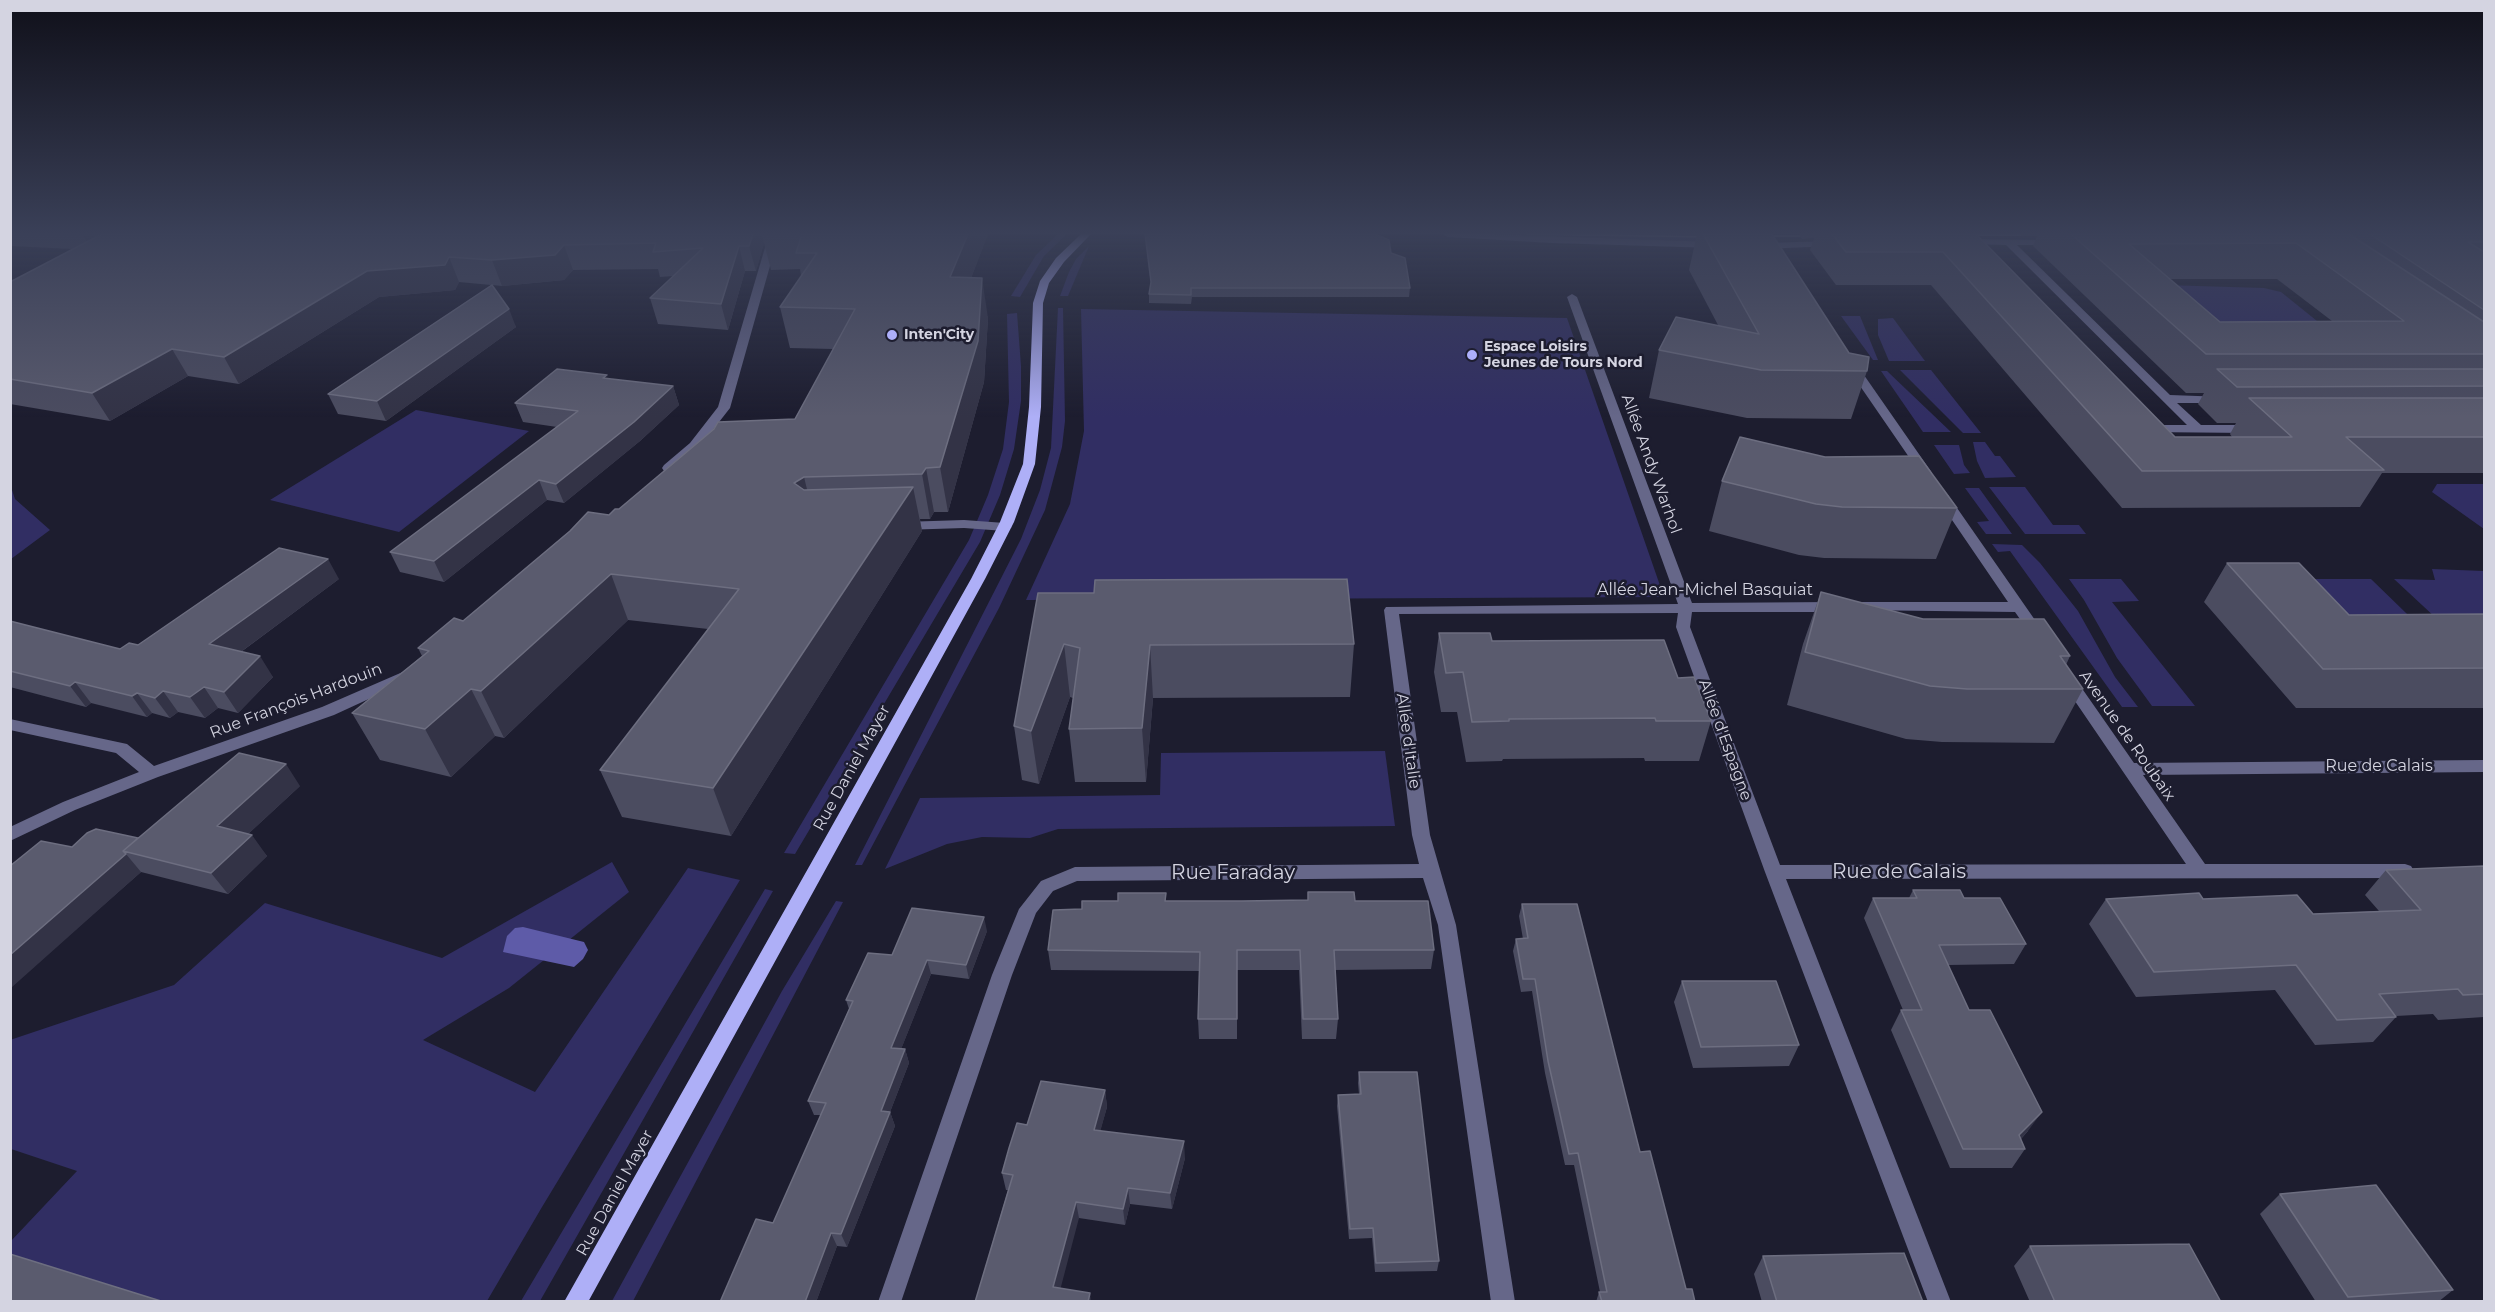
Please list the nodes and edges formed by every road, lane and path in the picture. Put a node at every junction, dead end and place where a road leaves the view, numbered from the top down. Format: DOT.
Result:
graph roads {
  1 [pos="756,295"];
  2 [pos="1040,295"];
  3 [pos="2063,295"];
  4 [pos="1572,297"];
  5 [pos="1845,356"];
  6 [pos="2167,399"];
  7 [pos="2235,399"];
  8 [pos="2132,420"];
  9 [pos="2198,429"];
  10 [pos="2266,429"];
  11 [pos="660,476"];
  12 [pos="884,526"];
  13 [pos="1005,527"];
  14 [pos="1686,607"];
  15 [pos="2018,607"];
  16 [pos="1391,610"];
  17 [pos="2044,644"];
  18 [pos="414,671"];
  19 [pos="2063,672"];
  20 [pos="10,724"];
  21 [pos="2484,766"];
  22 [pos="2130,769"];
  23 [pos="152,772"];
  24 [pos="10,835"];
  25 [pos="1430,871"];
  26 [pos="2425,871"];
  27 [pos="1773,872"];
  28 [pos="2200,872"];
  29 [pos="575,1302"];
  30 [pos="889,1302"];
  31 [pos="1503,1302"];
  32 [pos="1940,1302"];
  1 -- 11 [label="street"];
  2 -- 13 [label="main road, Rue Daniel Mayer"];
  3 -- 6 [label="street"];
  4 -- 14 [label="street, Allée Andy Warhol"];
  5 -- 15 [label="street"];
  6 -- 7 [label="street"];
  6 -- 9 [label="street"];
  8 -- 9 [label="street"];
  9 -- 10 [label="street"];
  12 -- 13 [label="street"];
  13 -- 29 [label="main road, Rue Daniel Mayer"];
  14 -- 15 [label="street, Allée Jean-Michel Basquiat"];
  14 -- 16 [label="street, Allée Jean-Michel Basquiat"];
  14 -- 27 [label="street, Allée d'Espagne"];
  15 -- 17 [label="street"];
  16 -- 25 [label="street, Allée d'Italie"];
  18 -- 23 [label="street, Rue François Hardouin"];
  19 -- 22 [label="street, Avenue de Roubaix"];
  20 -- 23 [label="street"];
  21 -- 22 [label="street, Rue de Calais"];
  22 -- 28 [label="street, Avenue de Roubaix"];
  23 -- 24 [label="street, Rue François Hardouin"];
  25 -- 30 [label="street, Rue Faraday"];
  25 -- 31 [label="street"];
  26 -- 28 [label="street, Rue de Calais"];
  27 -- 28 [label="street, Rue de Calais"];
  27 -- 32 [label="street"];
}
